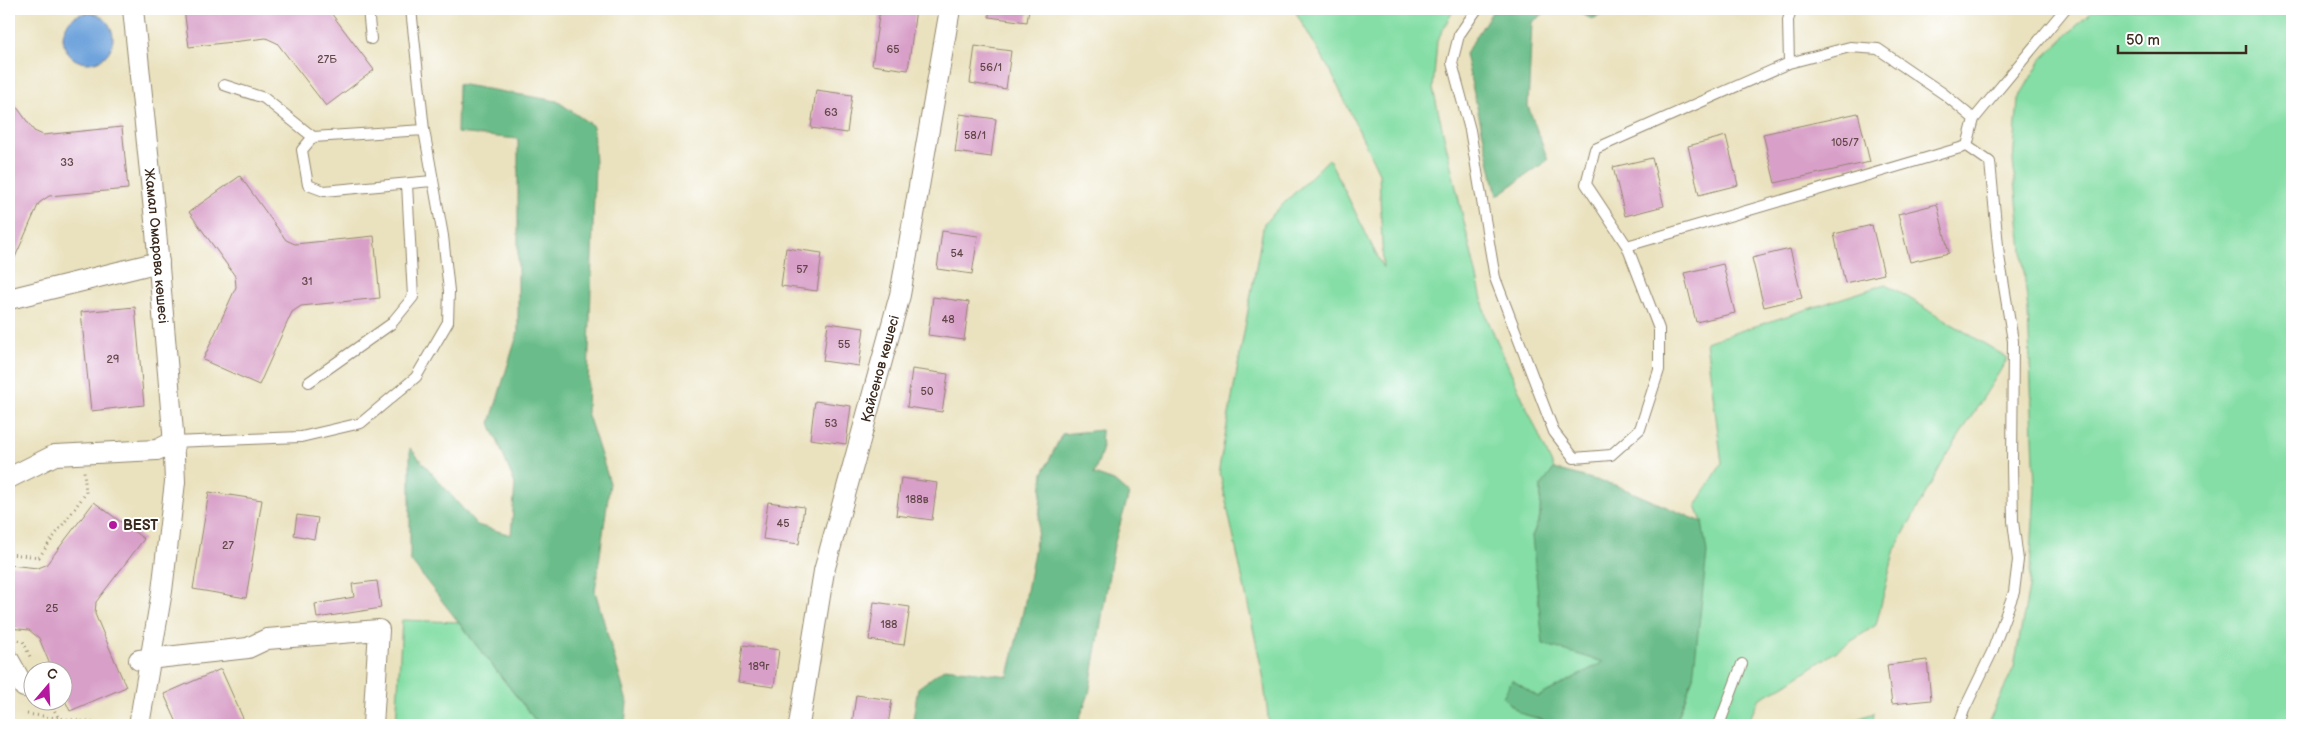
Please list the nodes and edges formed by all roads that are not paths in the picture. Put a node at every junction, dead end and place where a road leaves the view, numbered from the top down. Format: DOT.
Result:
graph roads {
  1 [pos="133,9"];
  2 [pos="368,9"];
  3 [pos="412,9"];
  4 [pos="950,9"];
  5 [pos="1476,9"];
  6 [pos="1792,9"];
  7 [pos="2065,9"];
  8 [pos="371,39"];
  9 [pos="1789,63"];
  10 [pos="224,85"];
  11 [pos="1974,118"];
  12 [pos="424,130"];
  13 [pos="313,138"];
  14 [pos="1967,146"];
  15 [pos="432,181"];
  16 [pos="407,184"];
  17 [pos="1627,246"];
  18 [pos="159,262"];
  19 [pos="9,299"];
  20 [pos="309,382"];
  21 [pos="173,442"];
  22 [pos="9,478"];
  23 [pos="144,659"];
  24 [pos="9,660"];
  25 [pos="1742,664"];
  26 [pos="22,683"];
  27 [pos="126,725"];
  28 [pos="140,725"];
  29 [pos="373,725"];
  30 [pos="799,725"];
  31 [pos="1719,725"];
  32 [pos="1959,725"];
  1 -- 18 [label="street, Жамал Омарова көшесі"];
  2 -- 8 [label="lane"];
  3 -- 12 [label="lane"];
  4 -- 30 [label="street, Қайсенов көшесі"];
  5 -- 17 [label="lane"];
  6 -- 9 [label="lane"];
  7 -- 11 [label="lane"];
  9 -- 11 [label="lane"];
  9 -- 17 [label="lane"];
  10 -- 13 [label="lane"];
  11 -- 14 [label="lane"];
  12 -- 13 [label="lane"];
  12 -- 15 [label="lane"];
  13 -- 16 [label="lane"];
  14 -- 17 [label="lane"];
  14 -- 32 [label="lane"];
  15 -- 16 [label="lane"];
  15 -- 21 [label="lane"];
  16 -- 20 [label="lane"];
  18 -- 19 [label="street"];
  18 -- 21 [label="street, Жамал Омарова көшесі"];
  21 -- 22 [label="street"];
  21 -- 23 [label="street, Жамал Омарова көшесі"];
  23 -- 27 [label="street, Жамал Омарова көшесі"];
  23 -- 28 [label="street, Жамал Омарова көшесі"];
  23 -- 29 [label="street"];
  24 -- 26 [label="street"];
  25 -- 31 [label="lane"];
}
